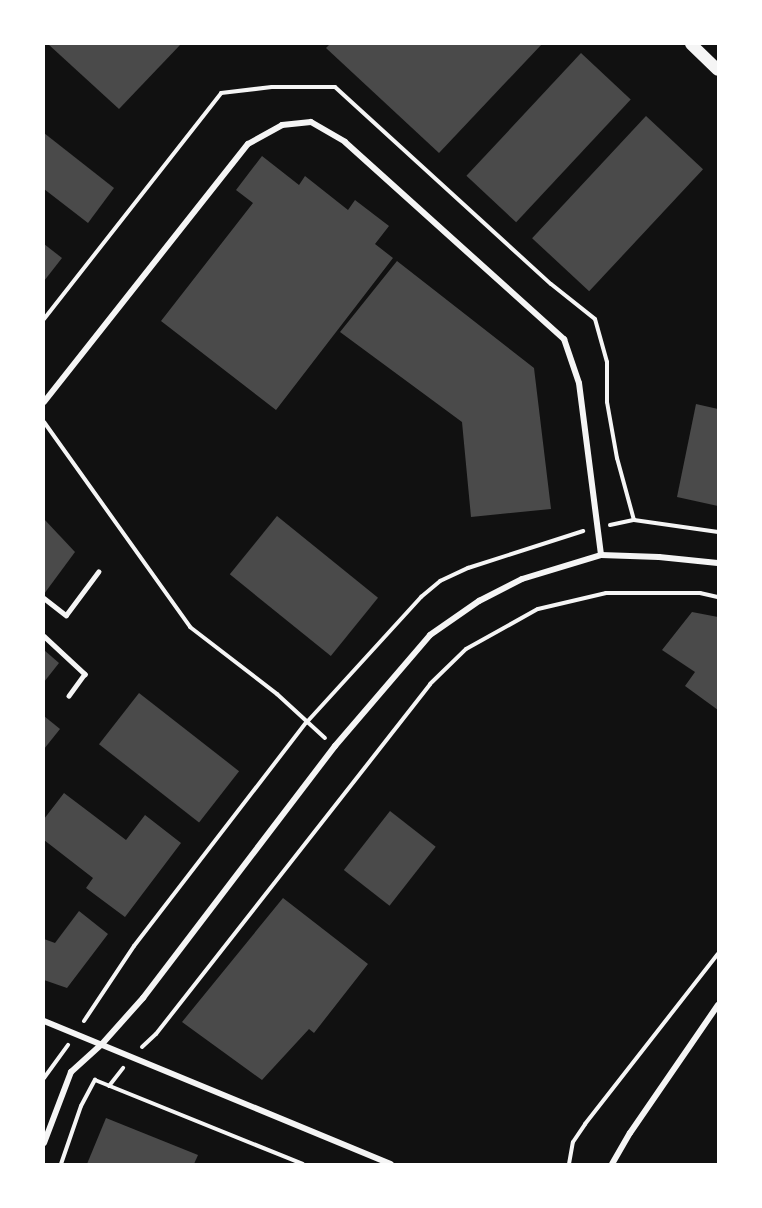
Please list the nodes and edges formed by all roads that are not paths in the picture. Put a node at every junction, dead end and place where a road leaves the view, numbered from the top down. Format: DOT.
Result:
graph roads {
  1 [pos="691,44"];
  2 [pos="718,70"];
  3 [pos="44,402"];
  4 [pos="601,555"];
  5 [pos="718,563"];
  6 [pos="98,572"];
  7 [pos="44,598"];
  8 [pos="44,636"];
  9 [pos="69,696"];
  10 [pos="718,1005"];
  11 [pos="44,1022"];
  12 [pos="102,1044"];
  13 [pos="44,1143"];
  14 [pos="391,1164"];
  15 [pos="612,1164"];
  1 -- 2 [label="main road"];
  3 -- 4 [label="street"];
  4 -- 5 [label="street"];
  4 -- 12 [label="street"];
  6 -- 7 [label="lane"];
  8 -- 9 [label="lane"];
  10 -- 15 [label="street"];
  11 -- 12 [label="street"];
  12 -- 13 [label="street"];
  12 -- 14 [label="street"];
}
